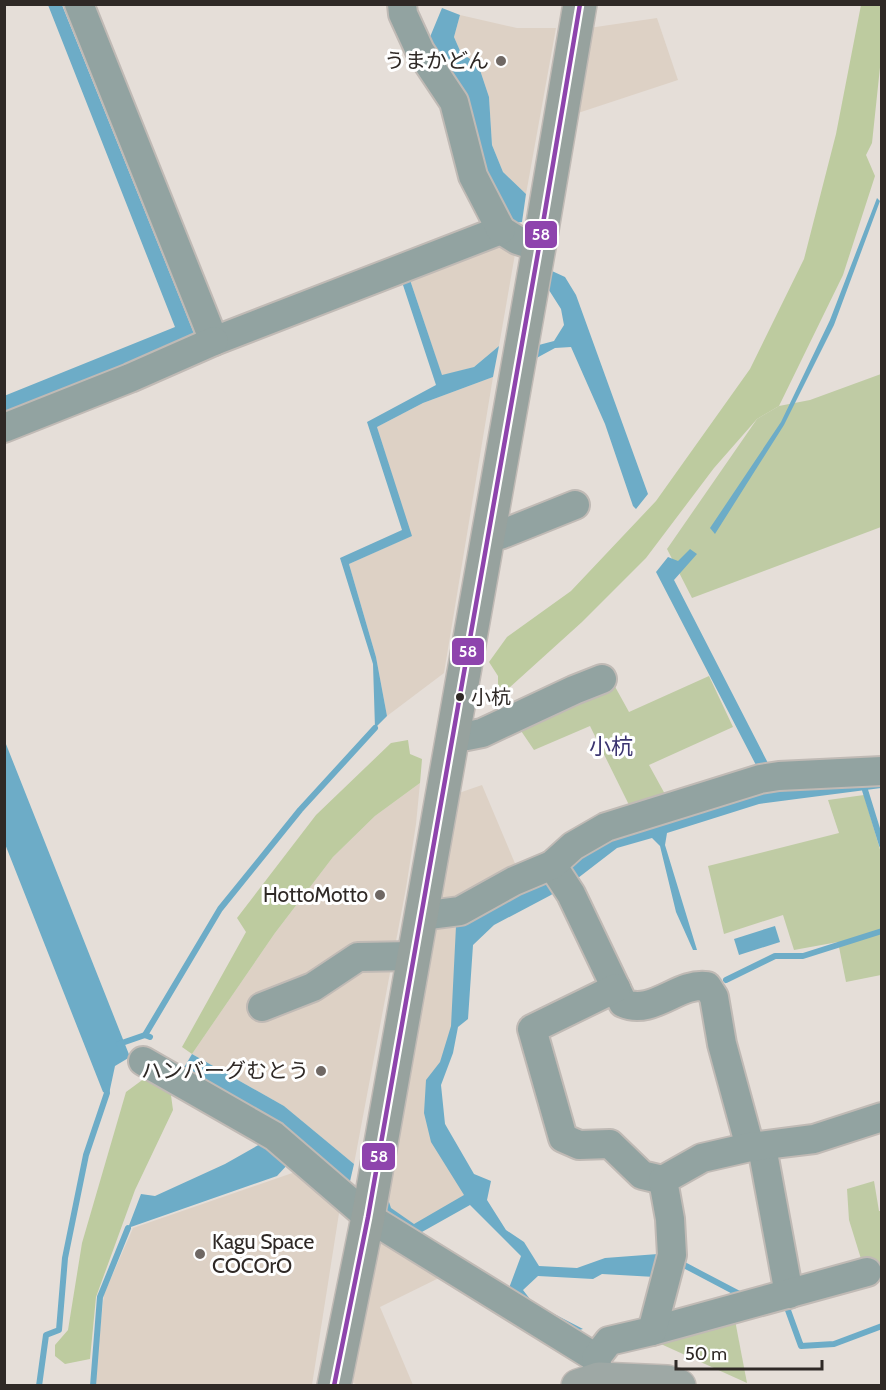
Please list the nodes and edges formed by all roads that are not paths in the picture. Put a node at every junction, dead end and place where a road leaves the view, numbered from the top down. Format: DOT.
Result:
graph roads {
  1 [pos="79,4"];
  2 [pos="402,4"];
  3 [pos="579,14"];
  4 [pos="501,230"];
  5 [pos="539,248"];
  6 [pos="214,341"];
  7 [pos="4,428"];
  8 [pos="574,505"];
  9 [pos="488,534"];
  10 [pos="602,679"];
  11 [pos="452,733"];
  12 [pos="882,771"];
  13 [pos="552,865"];
  14 [pos="421,916"];
  15 [pos="413,956"];
  16 [pos="616,988"];
  17 [pos="262,1007"];
  18 [pos="143,1061"];
  19 [pos="882,1117"];
  20 [pos="756,1147"];
  21 [pos="663,1179"];
  22 [pos="368,1217"];
  23 [pos="867,1272"];
  24 [pos="789,1294"];
  25 [pos="652,1331"];
  26 [pos="591,1374"];
  27 [pos="334,1386"];
  28 [pos="679,1386"];
  1 -- 6 [label="street"];
  2 -- 4 [label="street"];
  3 -- 5 [label="highway"];
  4 -- 5 [label="street"];
  4 -- 6 [label="street"];
  5 -- 9 [label="highway"];
  6 -- 7 [label="street"];
  8 -- 9 [label="street"];
  9 -- 11 [label="highway"];
  10 -- 11 [label="street"];
  11 -- 14 [label="highway"];
  12 -- 13 [label="street"];
  13 -- 14 [label="street"];
  13 -- 16 [label="street"];
  14 -- 15 [label="highway"];
  15 -- 17 [label="street"];
  15 -- 22 [label="highway"];
  16 -- 20 [label="street"];
  16 -- 21 [label="street"];
  18 -- 22 [label="street"];
  19 -- 20 [label="street"];
  20 -- 21 [label="street"];
  20 -- 24 [label="street"];
  21 -- 25 [label="street"];
  22 -- 26 [label="street"];
  22 -- 27 [label="highway"];
  23 -- 24 [label="street"];
  24 -- 25 [label="street"];
  25 -- 26 [label="street"];
  26 -- 28 [label="main road"];
}
